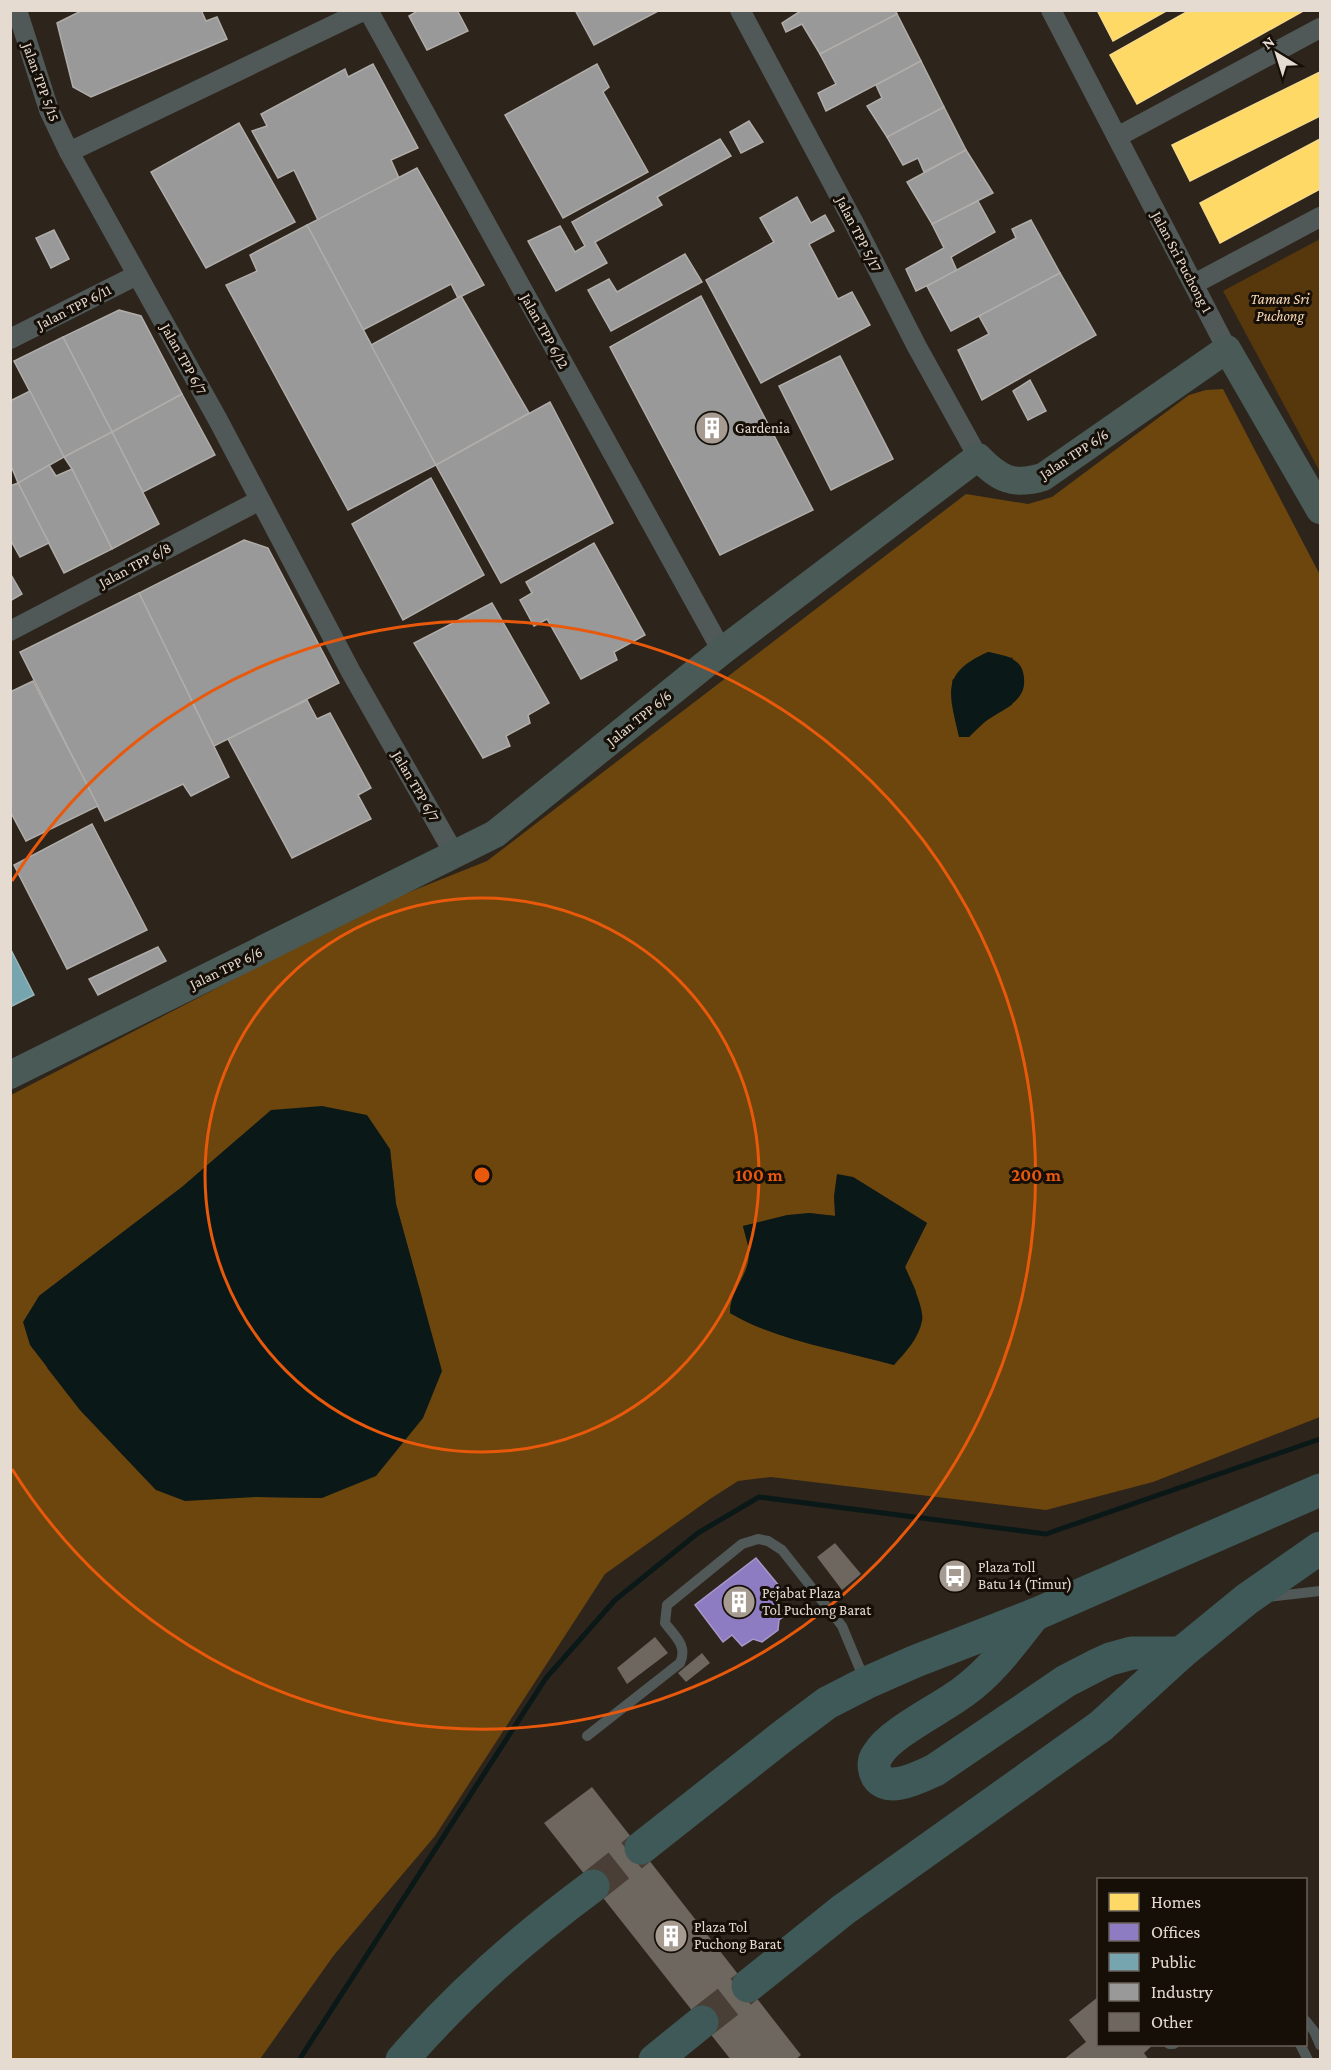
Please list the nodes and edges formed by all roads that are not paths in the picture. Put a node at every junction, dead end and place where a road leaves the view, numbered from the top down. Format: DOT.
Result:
graph roads {
  1 [pos="17,10"];
  2 [pos="367,10"];
  3 [pos="740,10"];
  4 [pos="1051,10"];
  5 [pos="1320,28"];
  6 [pos="1117,137"];
  7 [pos="69,152"];
  8 [pos="1320,217"];
  9 [pos="137,275"];
  10 [pos="1194,284"];
  11 [pos="10,339"];
  12 [pos="1227,349"];
  13 [pos="978,458"];
  14 [pos="260,500"];
  15 [pos="1320,510"];
  16 [pos="10,631"];
  17 [pos="722,651"];
  18 [pos="456,855"];
  19 [pos="10,1075"];
  20 [pos="1320,1490"];
  21 [pos="1320,1548"];
  22 [pos="1320,1591"];
  23 [pos="1247,1599"];
  24 [pos="1034,1615"];
  25 [pos="1181,1653"];
  26 [pos="866,1683"];
  27 [pos="587,1736"];
  28 [pos="641,1848"];
  29 [pos="594,1886"];
  30 [pos="748,1986"];
  31 [pos="702,2022"];
  32 [pos="1307,2023"];
  33 [pos="1320,2045"];
  34 [pos="1301,2046"];
  35 [pos="402,2060"];
  36 [pos="655,2060"];
  37 [pos="1308,2060"];
  1 -- 7 [label="street, Jalan TPP 5/15"];
  2 -- 7 [label="street"];
  2 -- 17 [label="street, Jalan TPP 6/12"];
  3 -- 13 [label="street, Jalan TPP 5/17"];
  4 -- 6 [label="street, Jalan Sri Puchong 1"];
  5 -- 6 [label="street"];
  6 -- 10 [label="street, Jalan Sri Puchong 1"];
  7 -- 9 [label="street, Jalan TPP 6/7"];
  8 -- 10 [label="street"];
  9 -- 11 [label="street, Jalan TPP 6/11"];
  9 -- 14 [label="street, Jalan TPP 6/7"];
  10 -- 12 [label="street, Jalan Sri Puchong 1"];
  12 -- 13 [label="street, Jalan TPP 6/6"];
  12 -- 15 [label="street, Jalan Sri Puchong 1"];
  13 -- 17 [label="street, Jalan TPP 6/6"];
  14 -- 16 [label="street, Jalan TPP 6/8"];
  14 -- 18 [label="street, Jalan TPP 6/7"];
  17 -- 18 [label="street, Jalan TPP 6/6"];
  18 -- 19 [label="street, Jalan TPP 6/6"];
  20 -- 24 [label="highway"];
  21 -- 23 [label="highway"];
  22 -- 23 [label="lane"];
  23 -- 25 [label="highway"];
  24 -- 25 [label="highway"];
  24 -- 26 [label="highway"];
  25 -- 30 [label="highway"];
  26 -- 27 [label="lane"];
  26 -- 28 [label="highway"];
  29 -- 35 [label="highway"];
  31 -- 36 [label="highway"];
  32 -- 33 [label="lane"];
  34 -- 37 [label="lane"];
}
